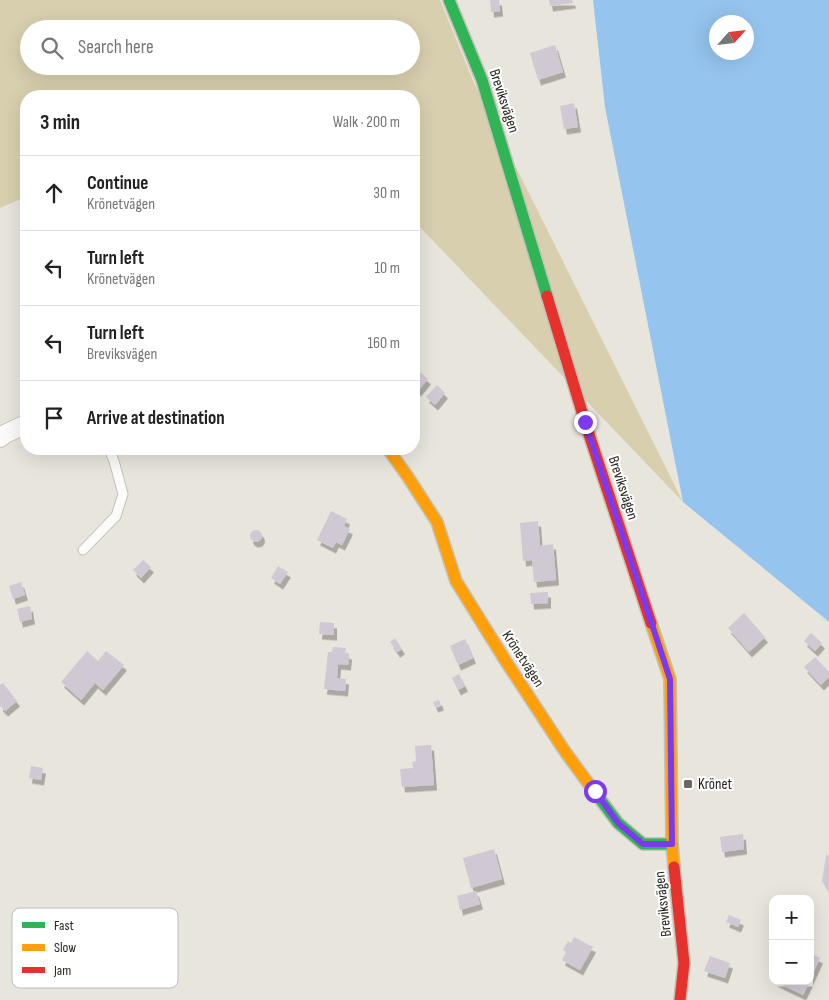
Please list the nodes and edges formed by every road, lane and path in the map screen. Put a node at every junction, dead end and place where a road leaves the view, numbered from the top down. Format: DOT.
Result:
graph roads {
  1 [pos="449,0"];
  2 [pos="20,427"];
  3 [pos="0,438"];
  4 [pos="112,455"];
  5 [pos="392,455"];
  6 [pos="83,550"];
  7 [pos="672,844"];
  8 [pos="680,1000"];
  1 -- 7 [label="main road, Breviksvägen"];
  2 -- 3 [label="street"];
  4 -- 6 [label="lane"];
  5 -- 7 [label="main road, Krönetvägen"];
  7 -- 8 [label="main road, Breviksvägen"];
}
